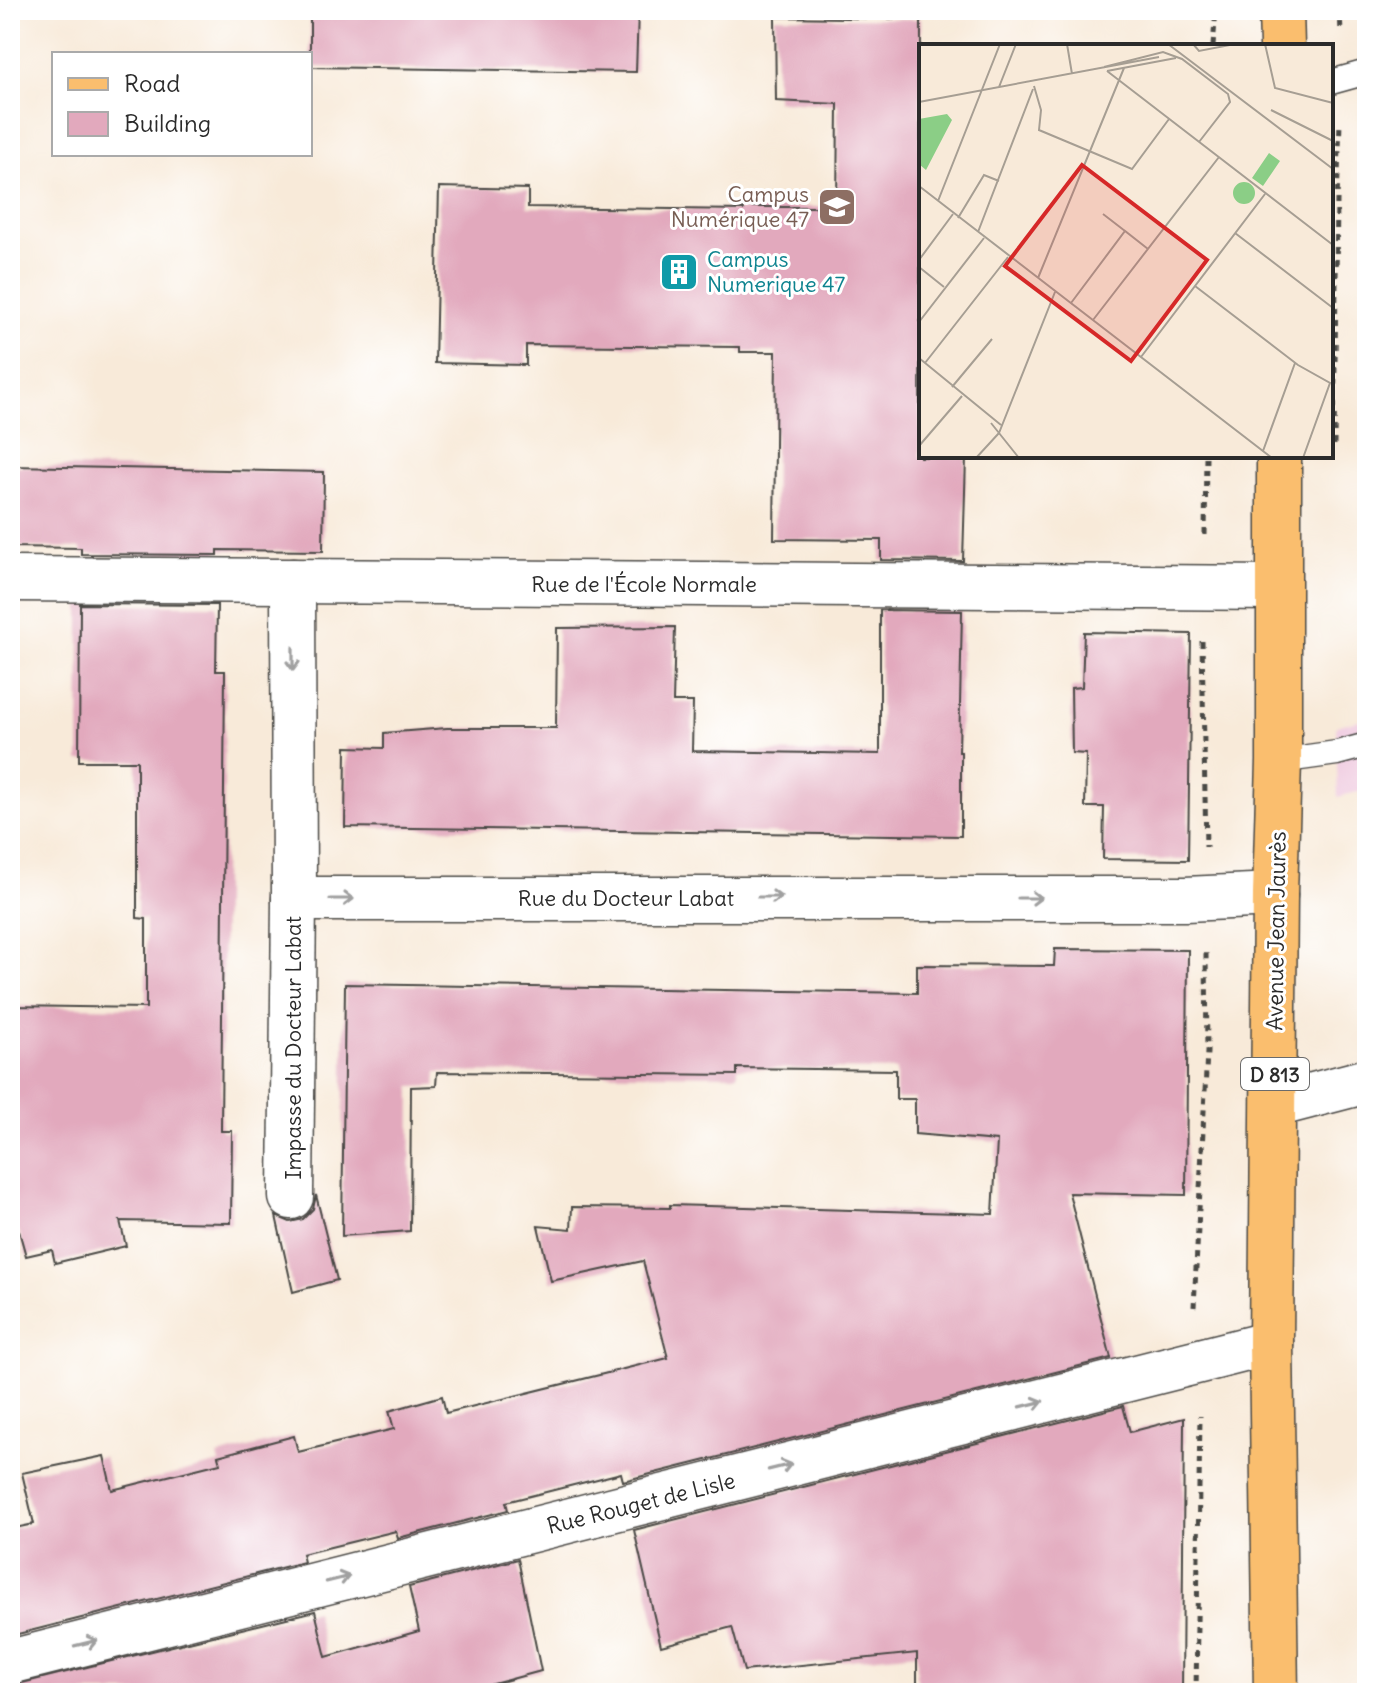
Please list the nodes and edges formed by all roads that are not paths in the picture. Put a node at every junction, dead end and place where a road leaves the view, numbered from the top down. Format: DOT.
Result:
graph roads {
  1 [pos="1281,10"];
  2 [pos="1282,44"];
  3 [pos="1367,72"];
  4 [pos="1333,81"];
  5 [pos="1279,458"];
  6 [pos="10,579"];
  7 [pos="293,581"];
  8 [pos="1278,588"];
  9 [pos="1367,745"];
  10 [pos="1279,761"];
  11 [pos="1275,895"];
  12 [pos="294,899"];
  13 [pos="1367,1081"];
  14 [pos="1275,1105"];
  15 [pos="291,1197"];
  16 [pos="1271,1343"];
  17 [pos="10,1662"];
  18 [pos="1276,1693"];
  1 -- 2 [label="main road"];
  3 -- 4 [label="lane"];
  5 -- 8 [label="main road, Avenue Jean Jaurès / D 813"];
  6 -- 7 [label="street, Rue de l'École Normale"];
  7 -- 8 [label="street, Rue de l'École Normale"];
  7 -- 12 [label="street, one-way"];
  8 -- 10 [label="main road, Avenue Jean Jaurès / D 813"];
  9 -- 10 [label="lane"];
  10 -- 11 [label="main road, Avenue Jean Jaurès / D 813"];
  12 -- 11 [label="street, Rue du Docteur Labat, one-way"];
  11 -- 14 [label="main road, Avenue Jean Jaurès / D 813"];
  12 -- 15 [label="street, Impasse du Docteur Labat"];
  13 -- 14 [label="street"];
  14 -- 16 [label="main road, Avenue Jean Jaurès / D 813"];
  17 -- 16 [label="street, Rue Rouget de Lisle, one-way"];
  16 -- 18 [label="main road, Avenue Jean Jaurès / D 813"];
}
